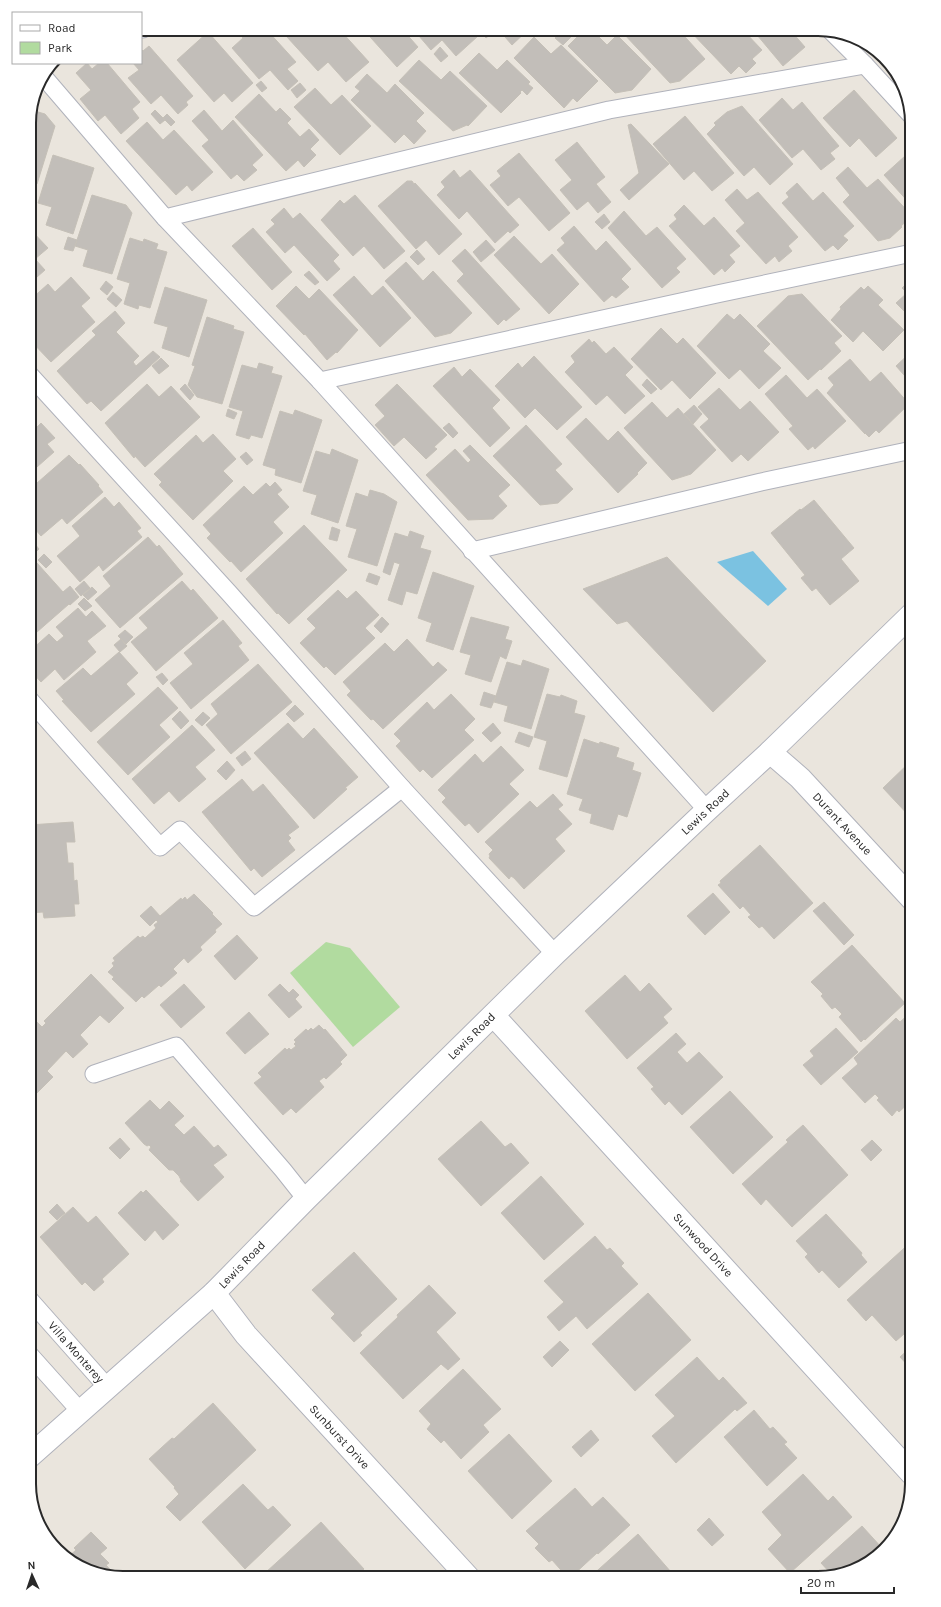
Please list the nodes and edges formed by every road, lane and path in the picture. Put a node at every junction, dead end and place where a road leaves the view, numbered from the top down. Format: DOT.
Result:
graph roads {
  1 [pos="839,39"];
  2 [pos="865,65"];
  3 [pos="47,81"];
  4 [pos="903,106"];
  5 [pos="165,218"];
  6 [pos="905,254"];
  7 [pos="36,382"];
  8 [pos="320,382"];
  9 [pos="905,451"];
  10 [pos="472,551"];
  11 [pos="905,621"];
  12 [pos="36,707"];
  13 [pos="770,752"];
  14 [pos="402,788"];
  15 [pos="707,810"];
  16 [pos="905,891"];
  17 [pos="555,954"];
  18 [pos="494,1016"];
  19 [pos="94,1074"];
  20 [pos="306,1199"];
  21 [pos="214,1292"];
  22 [pos="36,1307"];
  23 [pos="36,1362"];
  24 [pos="107,1387"];
  25 [pos="80,1411"];
  26 [pos="36,1451"];
  27 [pos="905,1466"];
  28 [pos="463,1571"];
  1 -- 2 [label="lane"];
  2 -- 4 [label="lane"];
  2 -- 5 [label="lane"];
  3 -- 5 [label="lane"];
  5 -- 8 [label="lane"];
  6 -- 8 [label="lane"];
  7 -- 14 [label="lane"];
  8 -- 10 [label="lane"];
  9 -- 10 [label="lane"];
  10 -- 15 [label="lane"];
  11 -- 13 [label="street, Lewis Road"];
  12 -- 14 [label="lane"];
  13 -- 15 [label="street, Lewis Road"];
  13 -- 16 [label="street, Durant Avenue"];
  14 -- 17 [label="lane"];
  15 -- 17 [label="street, Lewis Road"];
  17 -- 18 [label="street, Lewis Road"];
  18 -- 20 [label="street, Lewis Road"];
  18 -- 27 [label="street, Sunwood Drive"];
  19 -- 20 [label="lane"];
  20 -- 21 [label="street, Lewis Road"];
  21 -- 24 [label="street, Lewis Road"];
  21 -- 28 [label="street, Sunburst Drive"];
  22 -- 24 [label="lane, Villa Monterey"];
  23 -- 25 [label="lane"];
  24 -- 25 [label="street, Lewis Road"];
  25 -- 26 [label="street, Lewis Road"];
}
